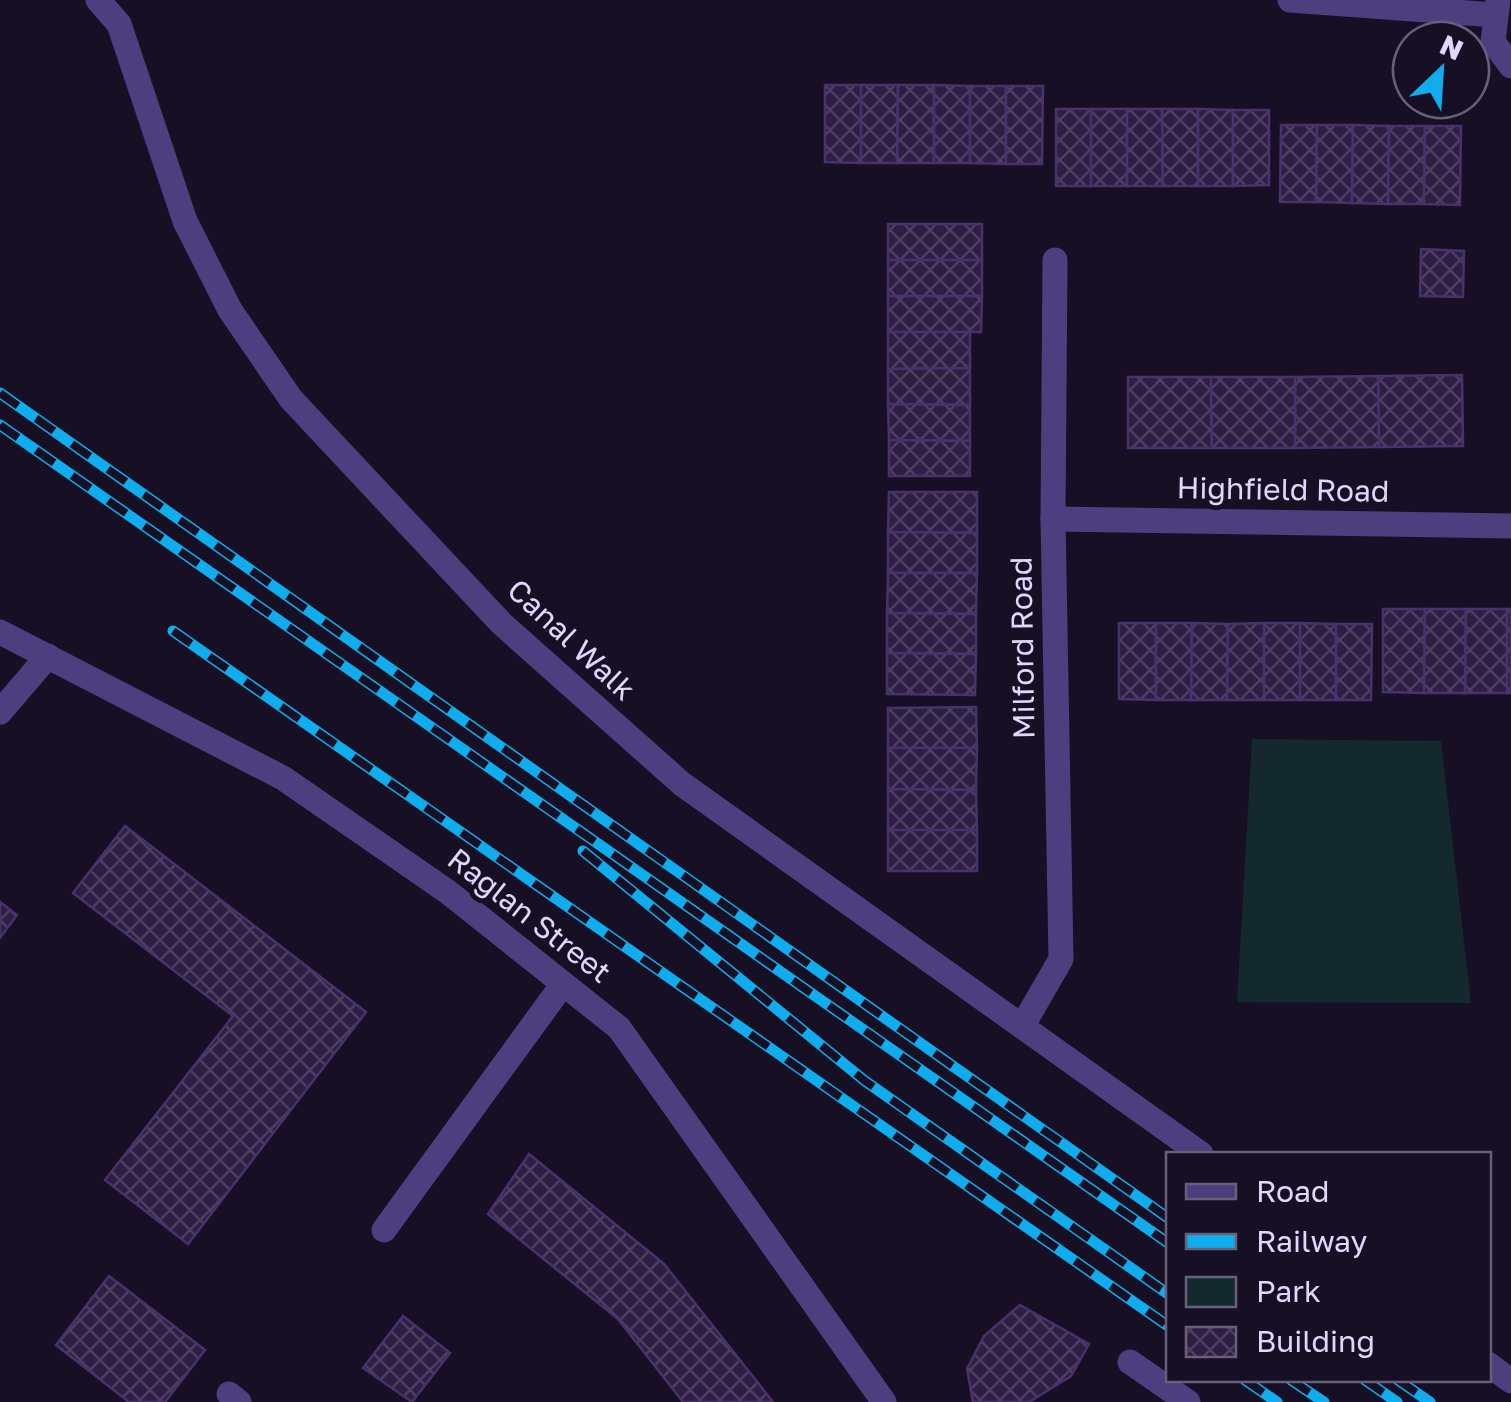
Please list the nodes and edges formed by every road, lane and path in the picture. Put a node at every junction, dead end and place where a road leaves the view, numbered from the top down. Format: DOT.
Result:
graph roads {
  1 [pos="98,0"];
  2 [pos="1290,0"];
  3 [pos="1496,8"];
  4 [pos="1511,66"];
  5 [pos="1055,260"];
  6 [pos="1054,519"];
  7 [pos="1511,526"];
  8 [pos="0,632"];
  9 [pos="48,656"];
  10 [pos="0,712"];
  11 [pos="563,984"];
  12 [pos="1024,1025"];
  13 [pos="1198,1152"];
  14 [pos="384,1230"];
  15 [pos="1130,1362"];
  16 [pos="884,1402"];
  17 [pos="1188,1402"];
  1 -- 12 [label="street, Canal Walk"];
  2 -- 3 [label="street"];
  3 -- 4 [label="street"];
  5 -- 6 [label="street, Milford Road"];
  6 -- 7 [label="street, Highfield Road"];
  6 -- 12 [label="street, Milford Road"];
  8 -- 9 [label="street, Raglan Street"];
  9 -- 10 [label="street"];
  9 -- 11 [label="street, Raglan Street"];
  11 -- 14 [label="street"];
  11 -- 16 [label="street, Raglan Street"];
  12 -- 13 [label="street, Canal Walk"];
  15 -- 17 [label="street"];
}
